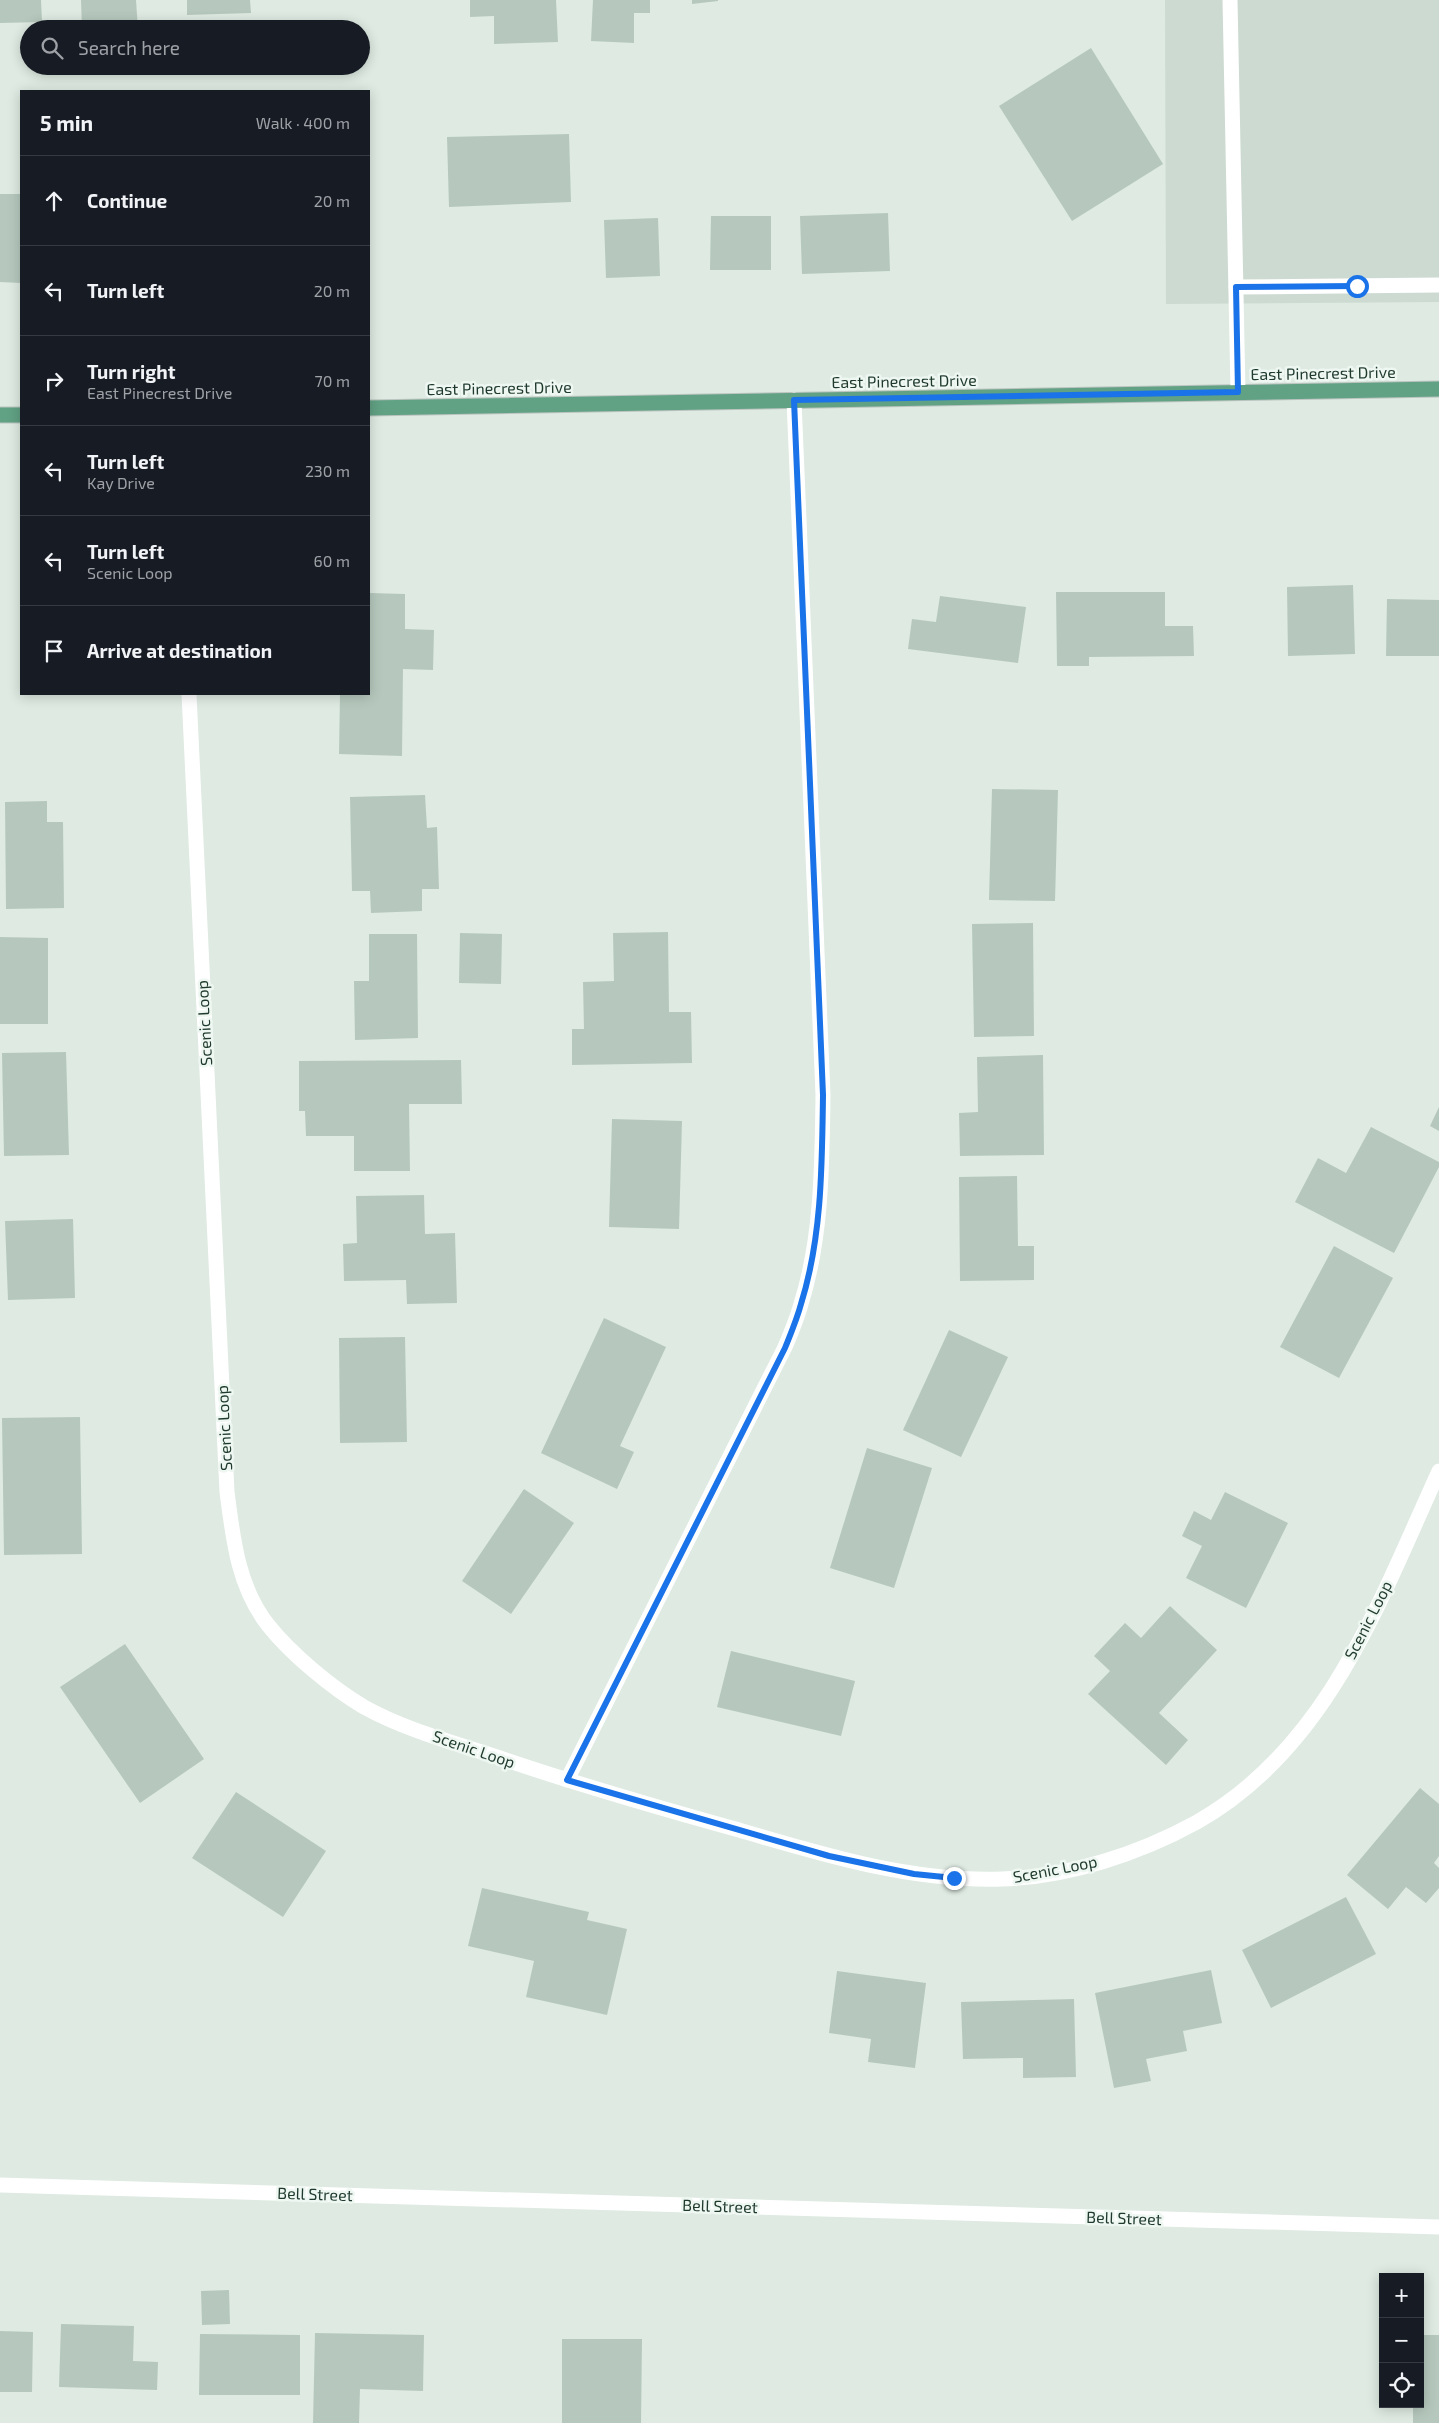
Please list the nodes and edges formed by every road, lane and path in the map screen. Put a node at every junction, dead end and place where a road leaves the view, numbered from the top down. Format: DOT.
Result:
graph roads {
  1 [pos="1230,0"];
  2 [pos="1439,285"];
  3 [pos="1236,287"];
  4 [pos="1439,389"];
  5 [pos="1238,392"];
  6 [pos="794,400"];
  7 [pos="370,408"];
  8 [pos="0,415"];
  9 [pos="20,415"];
  10 [pos="189,695"];
  11 [pos="1439,1471"];
  12 [pos="567,1780"];
  13 [pos="0,2185"];
  14 [pos="1439,2227"];
  1 -- 3 [label="street"];
  2 -- 3 [label="street"];
  3 -- 5 [label="street"];
  4 -- 5 [label="main road, East Pinecrest Drive"];
  5 -- 6 [label="main road, East Pinecrest Drive"];
  6 -- 7 [label="main road, East Pinecrest Drive"];
  6 -- 12 [label="street"];
  8 -- 9 [label="main road"];
  10 -- 12 [label="street, Scenic Loop"];
  11 -- 12 [label="street, Scenic Loop"];
  13 -- 14 [label="street, Bell Street"];
}
